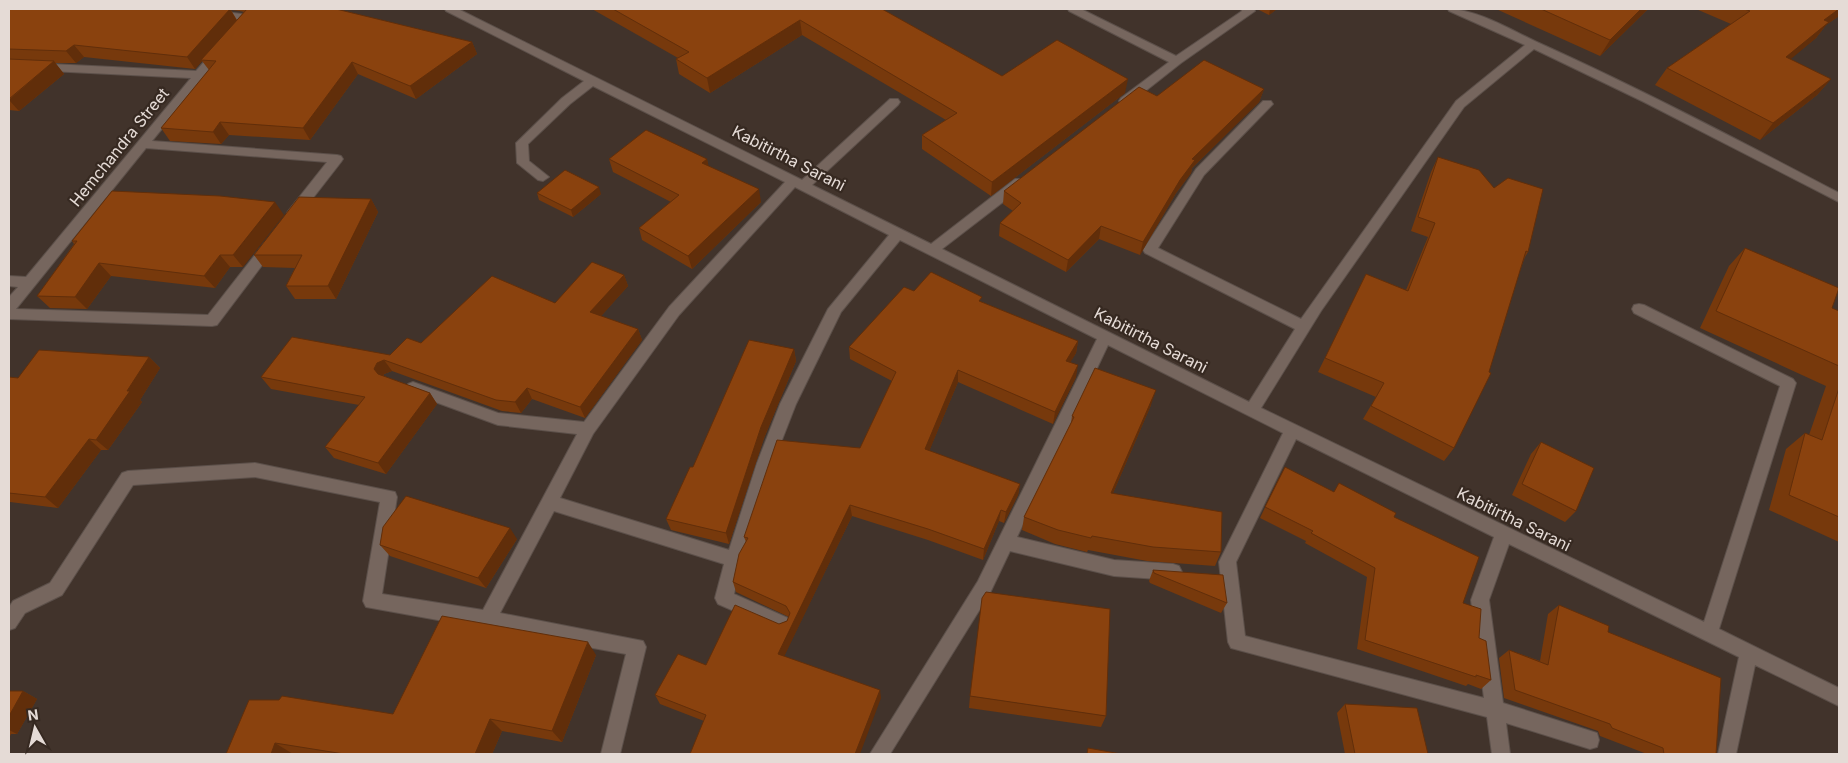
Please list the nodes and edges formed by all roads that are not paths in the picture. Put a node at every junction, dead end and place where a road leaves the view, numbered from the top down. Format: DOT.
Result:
graph roads {
  1 [pos="179,9"];
  2 [pos="450,9"];
  3 [pos="1073,9"];
  4 [pos="1246,9"];
  5 [pos="1453,9"];
  6 [pos="253,14"];
  7 [pos="1533,44"];
  8 [pos="1177,61"];
  9 [pos="9,65"];
  10 [pos="200,75"];
  11 [pos="593,80"];
  12 [pos="894,102"];
  13 [pos="1267,104"];
  14 [pos="1116,108"];
  15 [pos="143,144"];
  16 [pos="1032,173"];
  17 [pos="543,177"];
  18 [pos="799,183"];
  19 [pos="1839,198"];
  20 [pos="898,233"];
  21 [pos="932,250"];
  22 [pos="9,281"];
  23 [pos="29,282"];
  24 [pos="9,307"];
  25 [pos="1639,309"];
  26 [pos="9,314"];
  27 [pos="1304,327"];
  28 [pos="1105,337"];
  29 [pos="400,383"];
  30 [pos="1252,410"];
  31 [pos="588,429"];
  32 [pos="1292,430"];
  33 [pos="549,502"];
  34 [pos="1504,533"];
  35 [pos="1005,542"];
  36 [pos="734,559"];
  37 [pos="1190,574"];
  38 [pos="1210,575"];
  39 [pos="1229,577"];
  40 [pos="488,619"];
  41 [pos="9,622"];
  42 [pos="782,624"];
  43 [pos="1709,633"];
  44 [pos="1749,653"];
  45 [pos="1839,697"];
  46 [pos="1494,710"];
  47 [pos="1590,740"];
  48 [pos="611,754"];
  49 [pos="879,754"];
  50 [pos="1501,754"];
  51 [pos="1727,754"];
  1 -- 6 [label="street"];
  2 -- 11 [label="street, Kabitirtha Sarani"];
  3 -- 8 [label="street"];
  4 -- 8 [label="street"];
  5 -- 7 [label="street"];
  6 -- 10 [label="street, Hemchandra Street"];
  7 -- 19 [label="street"];
  7 -- 27 [label="street"];
  8 -- 14 [label="street"];
  9 -- 10 [label="street"];
  10 -- 15 [label="street, Hemchandra Street"];
  11 -- 17 [label="street"];
  11 -- 18 [label="street, Kabitirtha Sarani"];
  12 -- 18 [label="street"];
  13 -- 27 [label="street"];
  15 -- 23 [label="street, Hemchandra Street"];
  15 -- 26 [label="street"];
  16 -- 21 [label="street"];
  18 -- 20 [label="street, Kabitirtha Sarani"];
  18 -- 31 [label="street"];
  20 -- 21 [label="street, Kabitirtha Sarani"];
  20 -- 36 [label="street"];
  21 -- 28 [label="street, Kabitirtha Sarani"];
  22 -- 23 [label="street"];
  23 -- 24 [label="street, Hemchandra Street"];
  25 -- 43 [label="street"];
  27 -- 30 [label="street"];
  28 -- 30 [label="street, Kabitirtha Sarani"];
  28 -- 35 [label="street"];
  29 -- 31 [label="street"];
  30 -- 32 [label="street, Kabitirtha Sarani"];
  31 -- 33 [label="street"];
  32 -- 34 [label="street, Kabitirtha Sarani"];
  32 -- 39 [label="street"];
  33 -- 36 [label="street"];
  33 -- 40 [label="street"];
  34 -- 43 [label="street, Kabitirtha Sarani"];
  34 -- 46 [label="street"];
  35 -- 37 [label="street"];
  35 -- 49 [label="street"];
  36 -- 42 [label="street"];
  38 -- 39 [label="street"];
  39 -- 46 [label="street"];
  40 -- 41 [label="street"];
  40 -- 48 [label="street"];
  43 -- 44 [label="street, Kabitirtha Sarani"];
  44 -- 45 [label="street, Kabitirtha Sarani"];
  44 -- 51 [label="street"];
  46 -- 47 [label="street"];
  46 -- 50 [label="street"];
}
